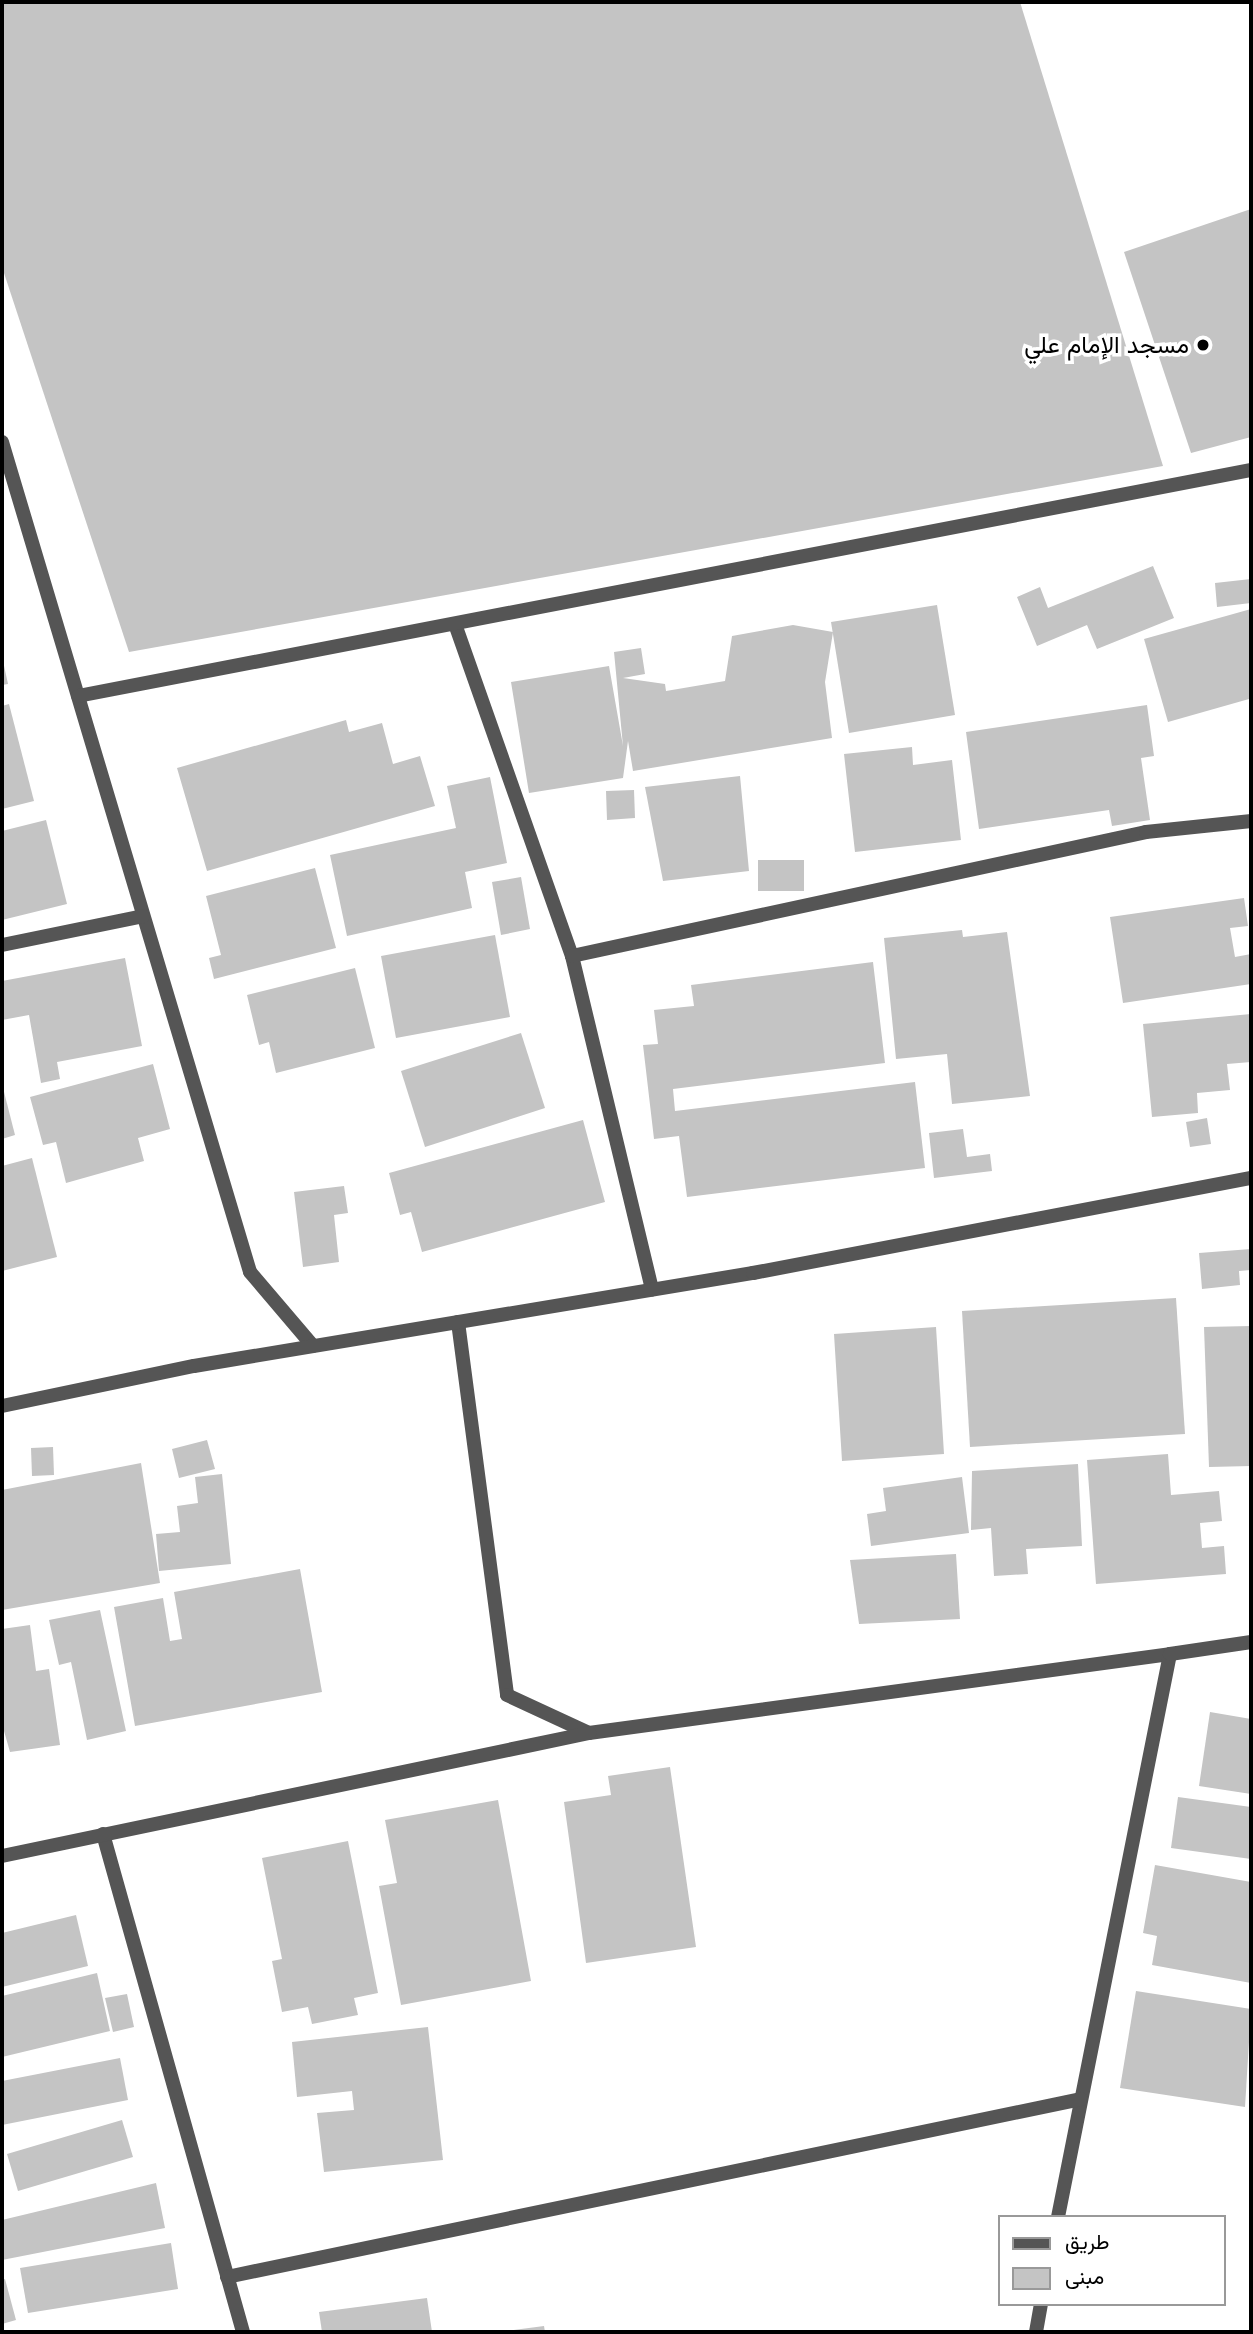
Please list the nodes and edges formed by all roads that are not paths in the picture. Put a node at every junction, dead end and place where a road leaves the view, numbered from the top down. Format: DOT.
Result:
graph roads {
  1 [pos="2,442"];
  2 [pos="1251,470"];
  3 [pos="455,624"];
  4 [pos="78,696"];
  5 [pos="1251,821"];
  6 [pos="143,916"];
  7 [pos="2,945"];
  8 [pos="572,956"];
  9 [pos="1251,1178"];
  10 [pos="652,1290"];
  11 [pos="458,1322"];
  12 [pos="313,1346"];
  13 [pos="2,1406"];
  14 [pos="1251,1642"];
  15 [pos="1170,1654"];
  16 [pos="589,1732"];
  17 [pos="103,1834"];
  18 [pos="2,1856"];
  19 [pos="1081,2099"];
  20 [pos="1058,2215"];
  21 [pos="227,2277"];
  22 [pos="1041,2306"];
  23 [pos="243,2332"];
  24 [pos="1035,2332"];
  1 -- 4 [label="street"];
  2 -- 3 [label="street"];
  3 -- 4 [label="street"];
  3 -- 8 [label="street"];
  4 -- 6 [label="street"];
  5 -- 8 [label="street"];
  6 -- 7 [label="street"];
  6 -- 12 [label="street"];
  8 -- 10 [label="street"];
  9 -- 10 [label="street"];
  10 -- 11 [label="street"];
  11 -- 12 [label="street"];
  11 -- 16 [label="street"];
  12 -- 13 [label="street"];
  14 -- 15 [label="street"];
  15 -- 16 [label="street"];
  15 -- 19 [label="street"];
  16 -- 17 [label="street"];
  17 -- 18 [label="street"];
  17 -- 21 [label="street"];
  19 -- 20 [label="street"];
  19 -- 21 [label="street"];
  21 -- 23 [label="street"];
  22 -- 24 [label="street"];
}
